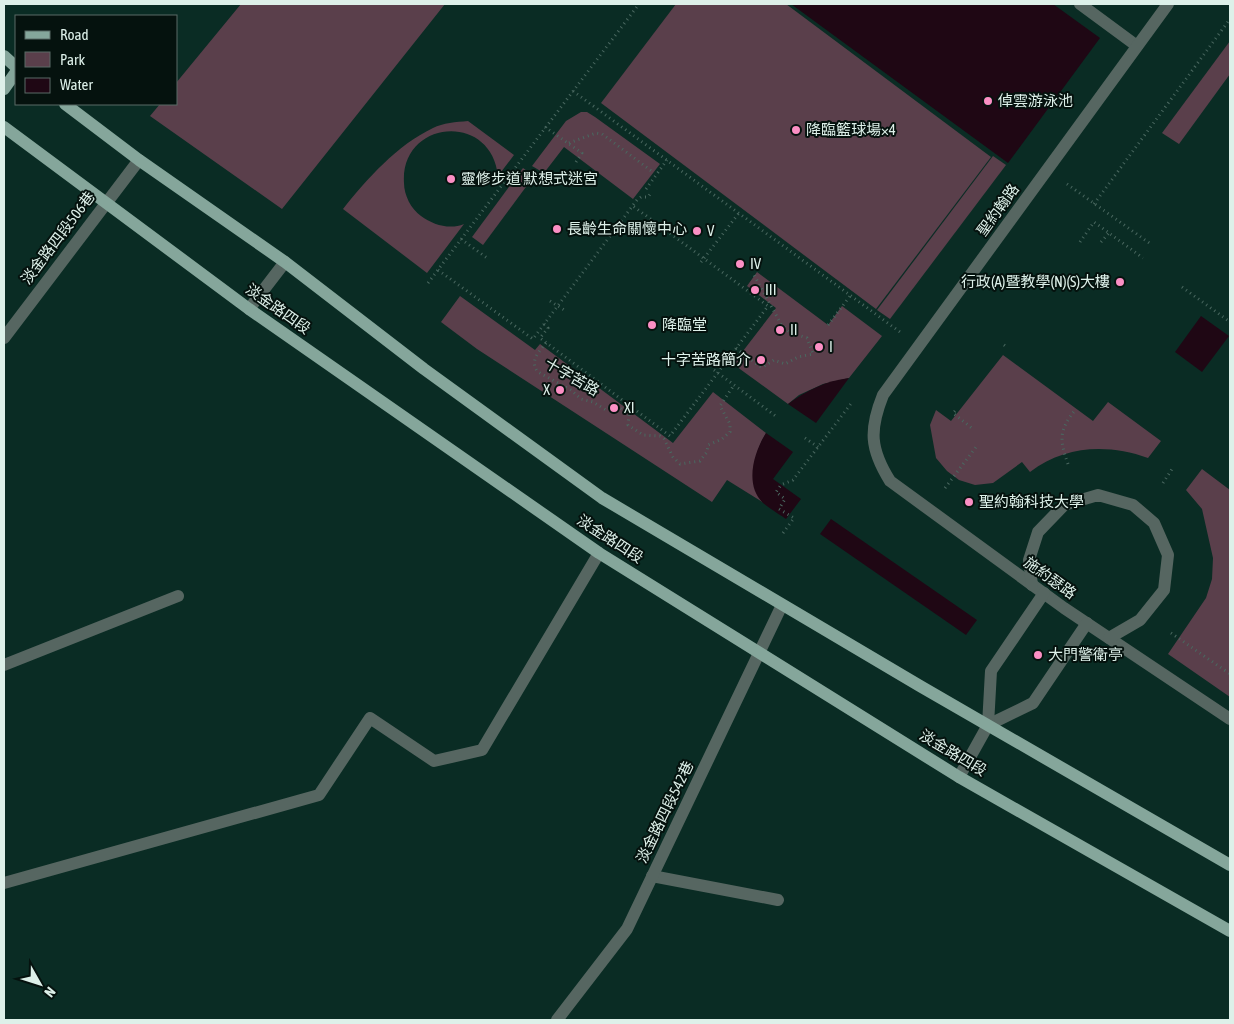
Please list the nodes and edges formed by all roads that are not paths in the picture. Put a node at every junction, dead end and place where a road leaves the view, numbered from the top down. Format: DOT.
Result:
graph roads {
  1 [pos="1080,4"];
  2 [pos="1168,4"];
  3 [pos="1137,46"];
  4 [pos="4,56"];
  5 [pos="15,66"];
  6 [pos="15,73"];
  7 [pos="4,89"];
  8 [pos="66,105"];
  9 [pos="4,127"];
  10 [pos="139,160"];
  11 [pos="105,202"];
  12 [pos="285,262"];
  13 [pos="249,309"];
  14 [pos="4,338"];
  15 [pos="873,443"];
  16 [pos="599,553"];
  17 [pos="1032,585"];
  18 [pos="1044,593"];
  19 [pos="178,596"];
  20 [pos="782,605"];
  21 [pos="1087,623"];
  22 [pos="1109,638"];
  23 [pos="759,652"];
  24 [pos="4,665"];
  25 [pos="1230,720"];
  26 [pos="988,725"];
  27 [pos="959,777"];
  28 [pos="1230,865"];
  29 [pos="652,876"];
  30 [pos="4,883"];
  31 [pos="778,900"];
  32 [pos="1230,931"];
  33 [pos="557,1020"];
  1 -- 3 [label="street"];
  2 -- 3 [label="street, 聖約翰路"];
  3 -- 15 [label="street, 聖約翰路"];
  4 -- 5 [label="main road"];
  6 -- 7 [label="main road"];
  8 -- 10 [label="main road, 淡金路四段"];
  9 -- 11 [label="main road, 淡金路四段"];
  10 -- 11 [label="street, 淡金路四段506巷"];
  10 -- 12 [label="main road, 淡金路四段"];
  11 -- 13 [label="main road, 淡金路四段"];
  11 -- 14 [label="street, 淡金路四段506巷"];
  12 -- 13 [label="street"];
  12 -- 20 [label="main road, 淡金路四段"];
  13 -- 16 [label="main road, 淡金路四段"];
  15 -- 17 [label="street, 施約瑟路"];
  16 -- 23 [label="main road, 淡金路四段"];
  16 -- 30 [label="street"];
  17 -- 18 [label="street, 施約瑟路"];
  17 -- 22 [label="street"];
  18 -- 21 [label="street, 施約瑟路"];
  18 -- 26 [label="street"];
  19 -- 24 [label="street"];
  20 -- 23 [label="street, 淡金路四段542巷"];
  20 -- 26 [label="main road, 淡金路四段"];
  21 -- 22 [label="street, 施約瑟路"];
  21 -- 26 [label="street"];
  22 -- 25 [label="street, 施約瑟路"];
  23 -- 27 [label="main road, 淡金路四段"];
  23 -- 29 [label="street, 淡金路四段542巷"];
  26 -- 27 [label="street"];
  26 -- 28 [label="main road, 淡金路四段"];
  27 -- 32 [label="main road, 淡金路四段"];
  29 -- 31 [label="street"];
  29 -- 33 [label="street, 淡金路四段542巷"];
}
